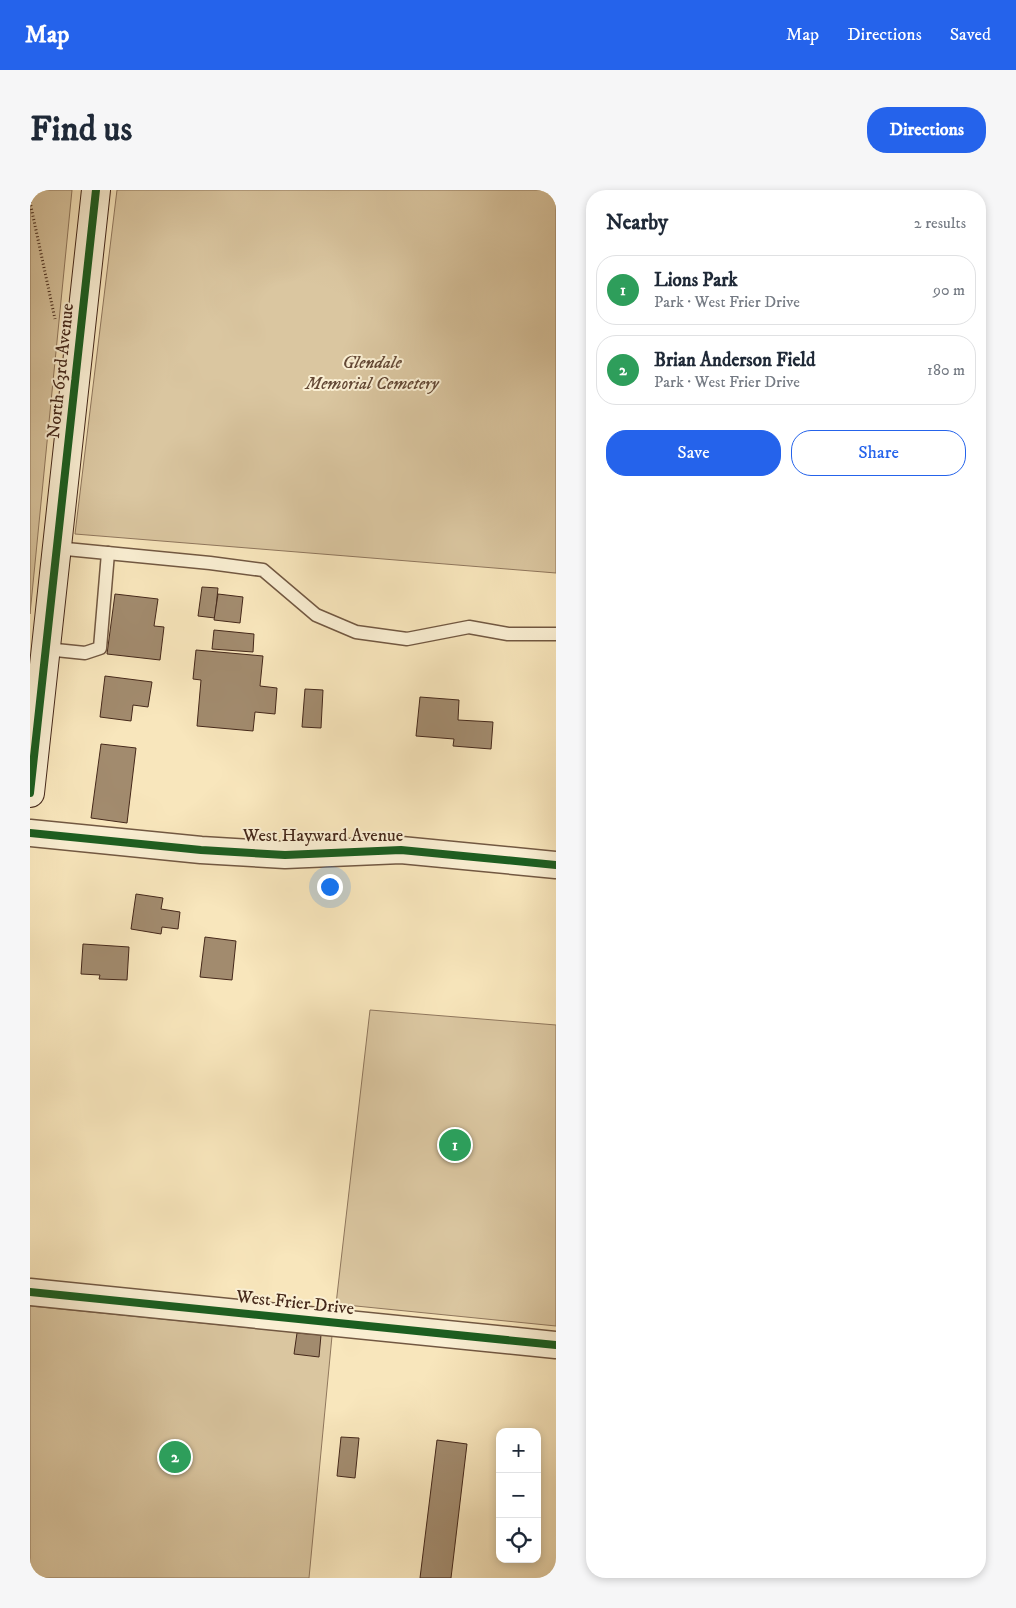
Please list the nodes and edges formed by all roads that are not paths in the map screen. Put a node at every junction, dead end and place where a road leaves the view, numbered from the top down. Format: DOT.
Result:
graph roads {
  1 [pos="96,190"];
  2 [pos="56,548"];
  3 [pos="108,554"];
  4 [pos="556,634"];
  5 [pos="46,649"];
  6 [pos="30,794"];
  7 [pos="30,833"];
  8 [pos="556,865"];
  9 [pos="30,1292"];
  10 [pos="556,1345"];
  1 -- 2 [label="street, North 63rd Avenue"];
  2 -- 3 [label="lane"];
  2 -- 5 [label="street, North 63rd Avenue"];
  3 -- 4 [label="lane"];
  3 -- 5 [label="lane"];
  5 -- 6 [label="street, North 63rd Avenue"];
  7 -- 8 [label="street, West Hayward Avenue"];
  9 -- 10 [label="street, West Frier Drive"];
}
